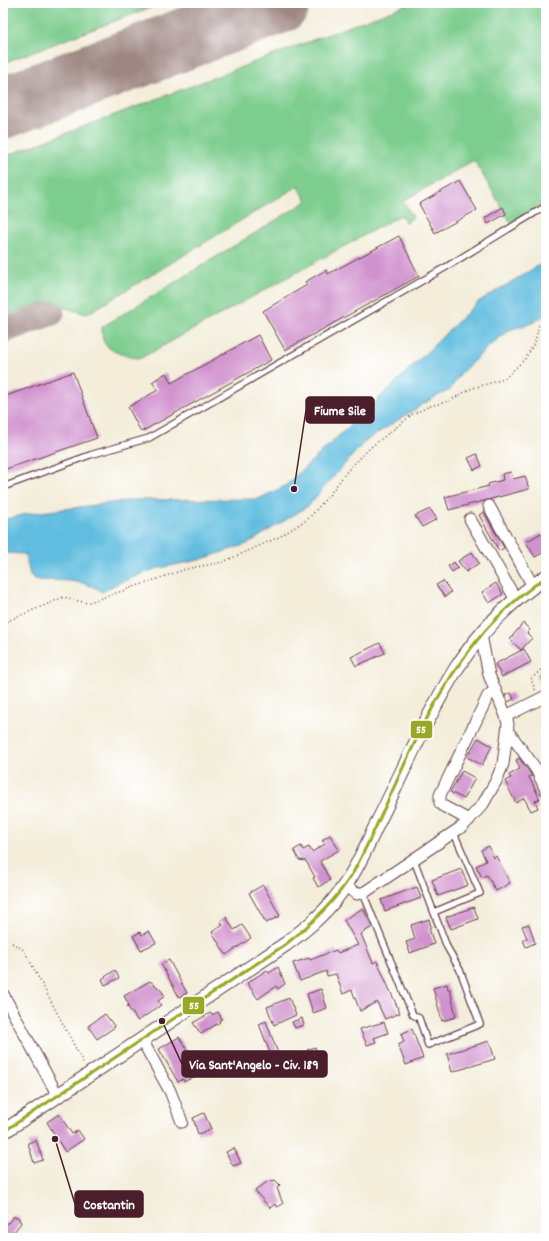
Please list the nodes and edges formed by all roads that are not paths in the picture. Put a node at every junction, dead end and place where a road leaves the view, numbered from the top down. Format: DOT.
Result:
graph roads {
  1 [pos="546,206"];
  2 [pos="3,487"];
  3 [pos="489,506"];
  4 [pos="470,519"];
  5 [pos="546,577"];
  6 [pos="533,586"];
  7 [pos="516,600"];
  8 [pos="481,635"];
  9 [pos="495,690"];
  10 [pos="541,694"];
  11 [pos="506,716"];
  12 [pos="508,731"];
  13 [pos="546,790"];
  14 [pos="469,820"];
  15 [pos="454,833"];
  16 [pos="414,860"];
  17 [pos="345,886"];
  18 [pos="363,893"];
  19 [pos="434,912"];
  20 [pos="3,994"];
  21 [pos="142,1040"];
  22 [pos="58,1096"];
  23 [pos="182,1122"];
  24 [pos="3,1132"];
  1 -- 2 [label="lane"];
  3 -- 6 [label="street"];
  4 -- 7 [label="street"];
  5 -- 6 [label="street"];
  6 -- 7 [label="street"];
  7 -- 8 [label="street"];
  8 -- 9 [label="street"];
  8 -- 17 [label="street"];
  9 -- 11 [label="street"];
  9 -- 14 [label="street"];
  10 -- 11 [label="street"];
  11 -- 12 [label="street"];
  12 -- 13 [label="street"];
  12 -- 14 [label="street"];
  14 -- 15 [label="street"];
  15 -- 16 [label="street"];
  15 -- 19 [label="lane"];
  16 -- 18 [label="street"];
  16 -- 19 [label="lane"];
  17 -- 18 [label="street"];
  17 -- 21 [label="street"];
  18 -- 19 [label="lane"];
  20 -- 22 [label="street"];
  21 -- 22 [label="street"];
  21 -- 23 [label="street"];
  22 -- 24 [label="street"];
}
